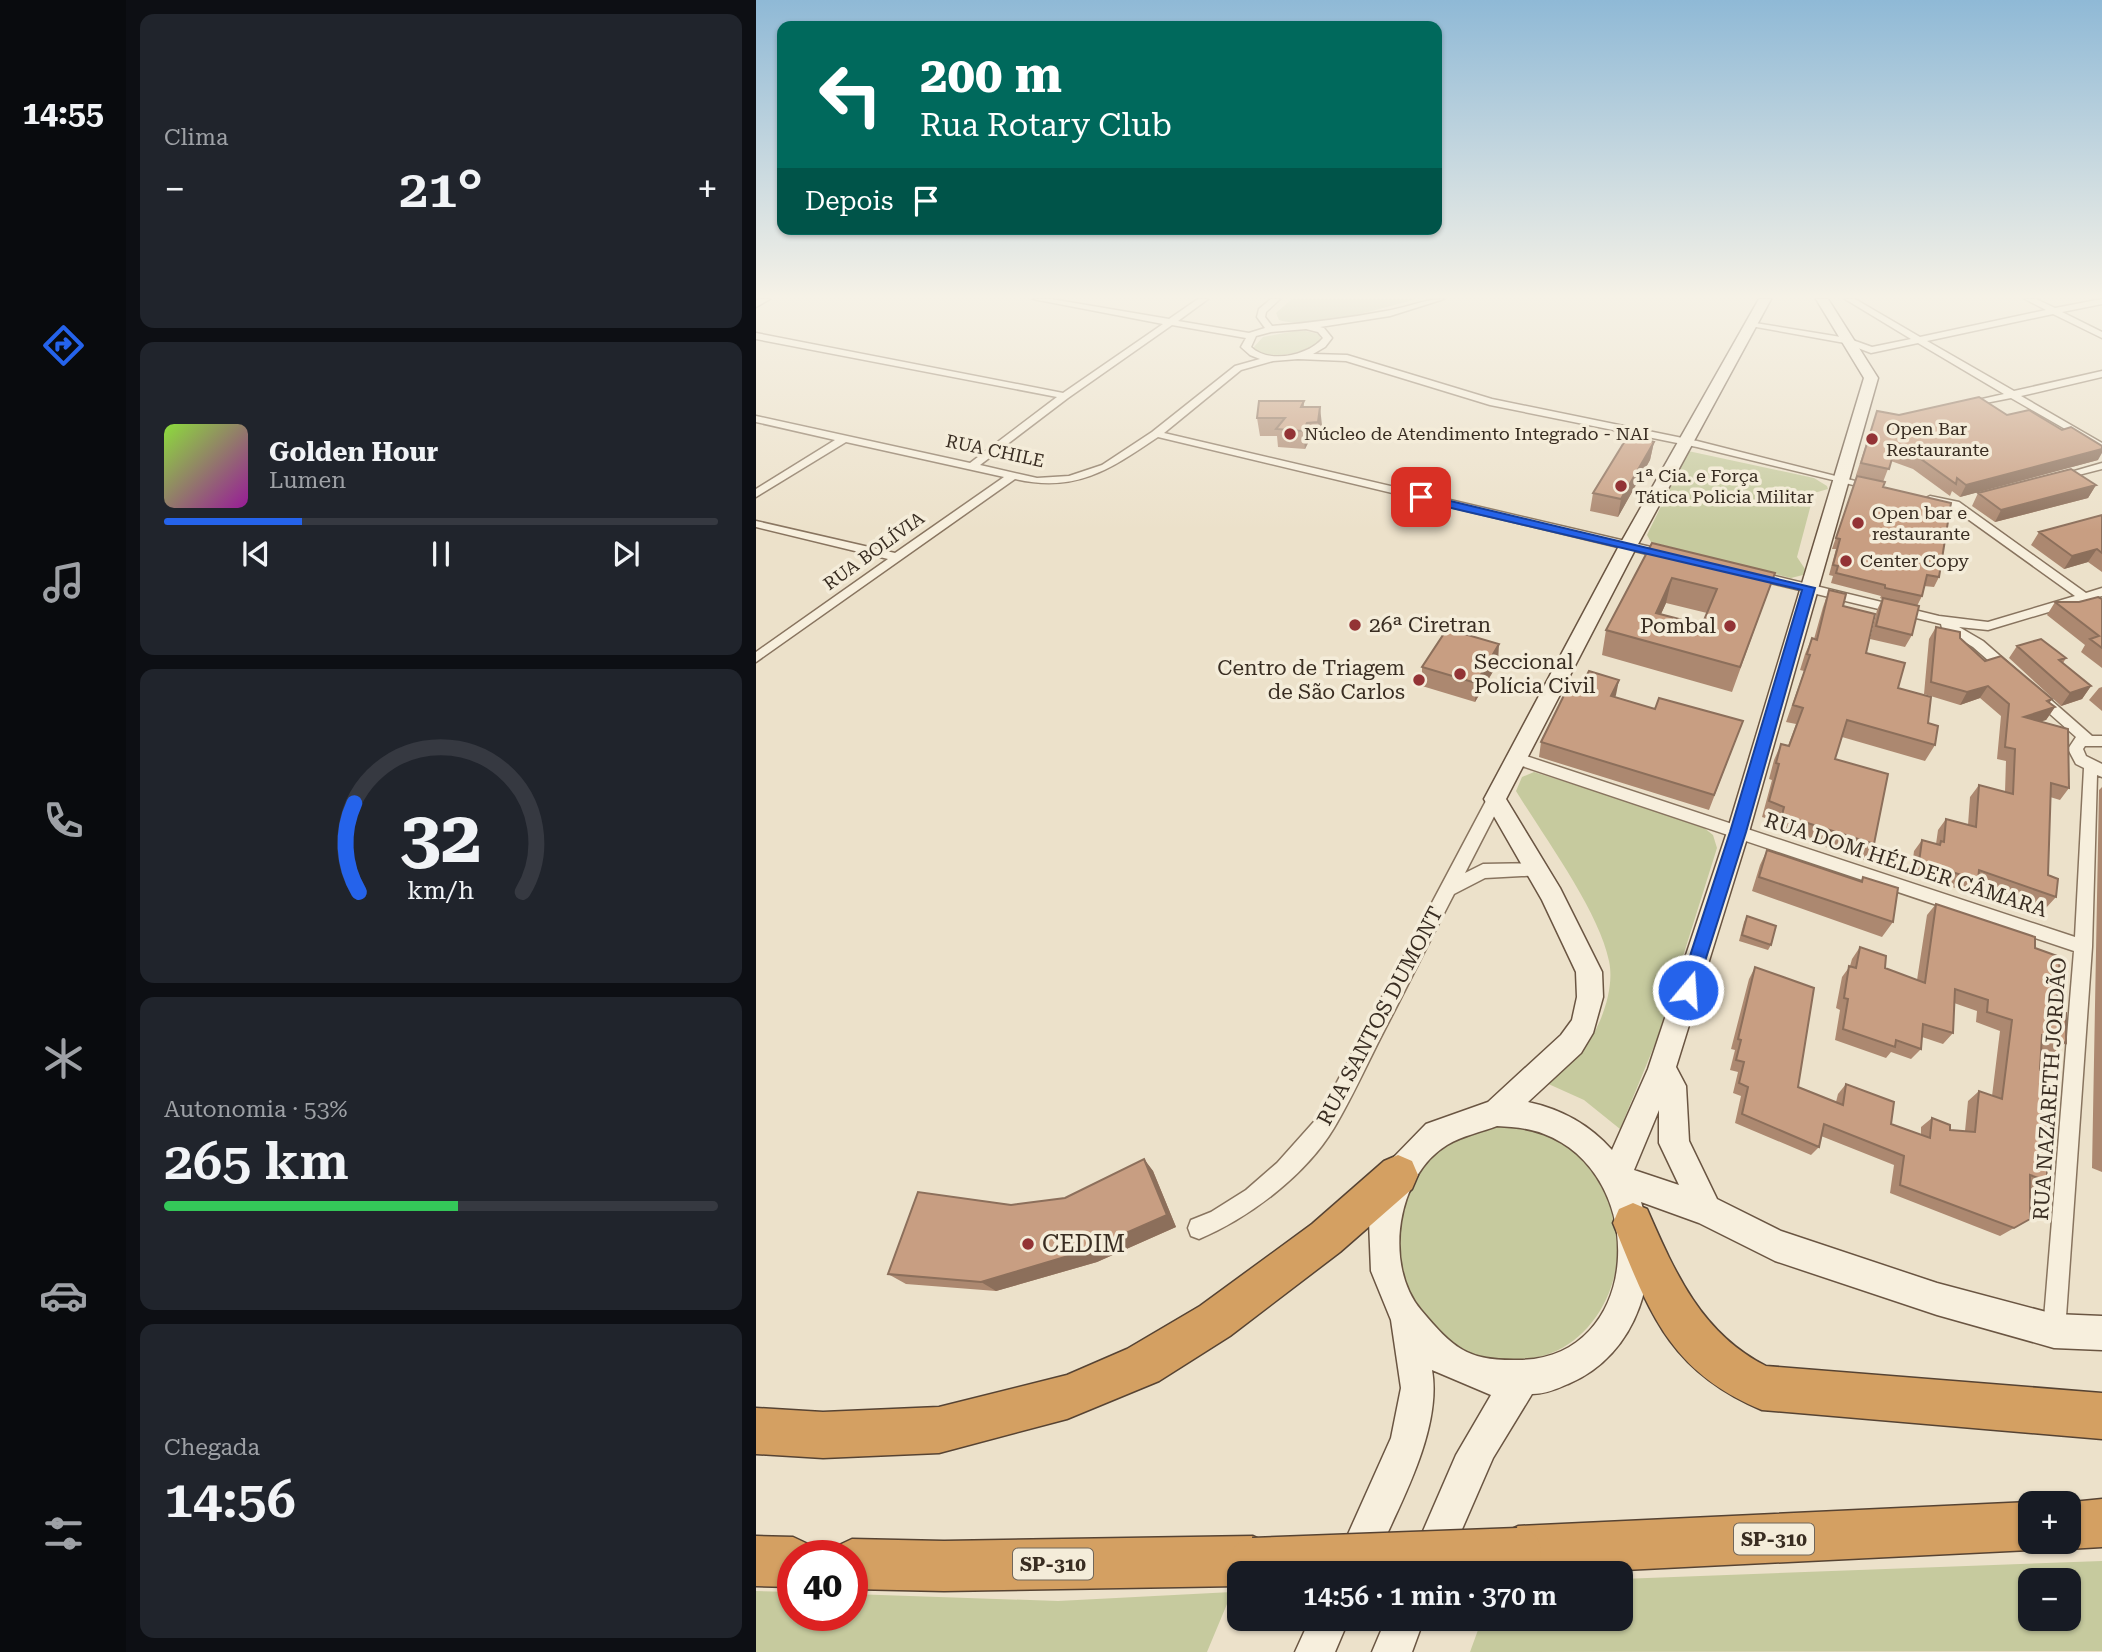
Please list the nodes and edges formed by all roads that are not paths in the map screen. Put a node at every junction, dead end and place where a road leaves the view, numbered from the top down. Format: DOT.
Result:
graph roads {
  1 [pos="962,376"];
  2 [pos="1093,376"];
  3 [pos="1228,376"];
  4 [pos="1406,376"];
  5 [pos="1721,376"];
  6 [pos="1870,376"];
  7 [pos="1982,376"];
  8 [pos="2093,376"];
  9 [pos="2014,394"];
  10 [pos="1065,396"];
  11 [pos="1952,408"];
  12 [pos="756,419"];
  13 [pos="1156,434"];
  14 [pos="845,439"];
  15 [pos="1685,442"];
  16 [pos="2102,447"];
  17 [pos="974,465"];
  18 [pos="2102,466"];
  19 [pos="1014,475"];
  20 [pos="1842,479"];
  21 [pos="2048,480"];
  22 [pos="1890,490"];
  23 [pos="756,494"];
  24 [pos="1916,496"];
  25 [pos="1968,500"];
  26 [pos="1955,504"];
  27 [pos="756,524"];
  28 [pos="1628,546"];
  29 [pos="895,557"];
  30 [pos="1685,559"];
  31 [pos="1736,571"];
  32 [pos="1808,588"];
  33 [pos="2102,592"];
  34 [pos="2085,597"];
  35 [pos="2102,610"];
  36 [pos="1939,620"];
  37 [pos="1988,625"];
  38 [pos="1978,644"];
  39 [pos="756,658"];
  40 [pos="2094,740"];
  41 [pos="1515,758"];
  42 [pos="2099,770"];
  43 [pos="1495,799"];
  44 [pos="1738,832"];
  45 [pos="1536,870"];
  46 [pos="1447,890"];
  47 [pos="2083,947"];
  48 [pos="1662,1069"];
  49 [pos="1497,1112"];
  50 [pos="1398,1175"];
  51 [pos="1615,1178"];
  52 [pos="1706,1210"];
  53 [pos="1633,1223"];
  54 [pos="1199,1228"];
  55 [pos="1407,1321"];
  56 [pos="2054,1331"];
  57 [pos="2102,1333"];
  58 [pos="1521,1381"];
  59 [pos="2102,1416"];
  60 [pos="756,1431"];
  61 [pos="2102,1523"];
  62 [pos="2081,1524"];
  63 [pos="2018,1527"];
  64 [pos="756,1561"];
  65 [pos="1355,1561"];
  66 [pos="1429,1561"];
  67 [pos="777,1562"];
  68 [pos="868,1564"];
  69 [pos="1325,1631"];
  70 [pos="1400,1631"];
  71 [pos="1315,1652"];
  72 [pos="1392,1652"];
  1 -- 10 [label="street"];
  2 -- 10 [label="street"];
  3 -- 13 [label="street, RUA CHILE"];
  4 -- 15 [label="street"];
  5 -- 15 [label="street, RUA SANTOS DUMONT"];
  6 -- 20 [label="street"];
  7 -- 9 [label="street"];
  8 -- 9 [label="street"];
  9 -- 11 [label="street"];
  9 -- 16 [label="street"];
  10 -- 17 [label="street"];
  12 -- 14 [label="street, RUA CHILE"];
  13 -- 19 [label="street, RUA CHILE"];
  13 -- 28 [label="street"];
  14 -- 17 [label="street, RUA CHILE"];
  14 -- 23 [label="street"];
  15 -- 20 [label="street"];
  15 -- 28 [label="street, RUA SANTOS DUMONT"];
  17 -- 19 [label="street, RUA CHILE"];
  18 -- 21 [label="street"];
  19 -- 29 [label="street, RUA BOLÍVIA"];
  20 -- 22 [label="street"];
  20 -- 32 [label="street"];
  24 -- 26 [label="street"];
  25 -- 26 [label="street"];
  26 -- 34 [label="street"];
  27 -- 29 [label="street"];
  28 -- 30 [label="street"];
  28 -- 41 [label="street, RUA SANTOS DUMONT"];
  29 -- 39 [label="street, RUA BOLÍVIA"];
  31 -- 32 [label="street"];
  32 -- 36 [label="street"];
  32 -- 44 [label="street"];
  33 -- 34 [label="street"];
  34 -- 35 [label="street"];
  34 -- 37 [label="street"];
  36 -- 37 [label="street"];
  36 -- 38 [label="street"];
  37 -- 38 [label="street"];
  38 -- 40 [label="street"];
  40 -- 42 [label="street"];
  41 -- 43 [label="street, RUA SANTOS DUMONT"];
  41 -- 44 [label="street, RUA DOM HÉLDER CÂMARA"];
  42 -- 47 [label="street, RUA NAZARETH JORDÃO"];
  43 -- 45 [label="street"];
  43 -- 46 [label="street, RUA SANTOS DUMONT"];
  44 -- 47 [label="street, RUA DOM HÉLDER CÂMARA"];
  44 -- 48 [label="street"];
  45 -- 46 [label="street"];
  45 -- 49 [label="street"];
  46 -- 54 [label="street, RUA SANTOS DUMONT"];
  47 -- 56 [label="street, RUA NAZARETH JORDÃO"];
  48 -- 51 [label="street"];
  48 -- 52 [label="street"];
  49 -- 50 [label="street"];
  49 -- 51 [label="street"];
  50 -- 55 [label="street"];
  50 -- 60 [label="highway"];
  51 -- 52 [label="street"];
  51 -- 53 [label="street"];
  52 -- 56 [label="street"];
  53 -- 58 [label="street"];
  53 -- 59 [label="highway"];
  55 -- 58 [label="street"];
  55 -- 65 [label="street"];
  56 -- 57 [label="street"];
  58 -- 66 [label="street"];
  61 -- 62 [label="highway"];
  63 -- 68 [label="highway, SP-310, bridge"];
  64 -- 67 [label="highway"];
  69 -- 71 [label="street"];
  70 -- 72 [label="street"];
}
